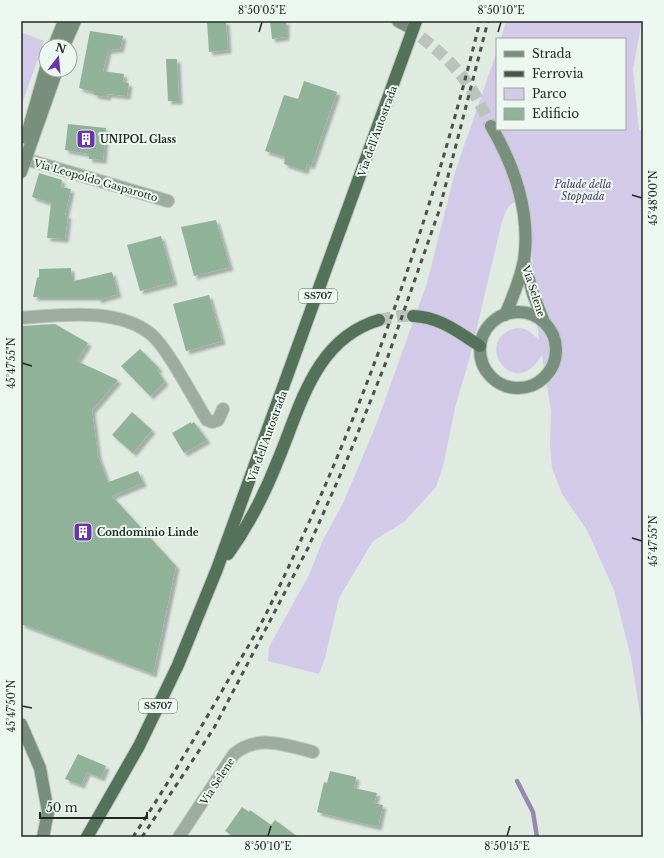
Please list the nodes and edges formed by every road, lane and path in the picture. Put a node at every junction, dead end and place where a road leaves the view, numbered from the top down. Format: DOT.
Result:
graph roads {
  1 [pos="64,21"];
  2 [pos="75,21"];
  3 [pos="407,23"];
  4 [pos="57,38"];
  5 [pos="68,38"];
  6 [pos="43,78"];
  7 [pos="54,78"];
  8 [pos="491,126"];
  9 [pos="25,159"];
  10 [pos="21,172"];
  11 [pos="168,201"];
  12 [pos="524,260"];
  13 [pos="505,315"];
  14 [pos="413,316"];
  15 [pos="21,318"];
  16 [pos="379,320"];
  17 [pos="544,322"];
  18 [pos="480,346"];
  19 [pos="223,409"];
  20 [pos="217,569"];
  21 [pos="21,724"];
  22 [pos="313,752"];
  23 [pos="43,837"];
  24 [pos="87,837"];
  25 [pos="179,837"];
  1 -- 4 [label="main road"];
  2 -- 5 [label="main road"];
  3 -- 20 [label="highway, Via dell'Autostrada / SS707"];
  6 -- 9 [label="main road, Via Leopoldo Gasparotto"];
  7 -- 9 [label="main road, Via Leopoldo Gasparotto"];
  8 -- 12 [label="main road, Via Selene"];
  9 -- 10 [label="main road, Via Leopoldo Gasparotto"];
  9 -- 11 [label="street, Via Leopoldo Gasparotto"];
  12 -- 13 [label="main road, Via Selene"];
  12 -- 17 [label="main road, Via Selene"];
  13 -- 17 [label="main road, Via Selene"];
  13 -- 18 [label="main road, Via Selene"];
  14 -- 18 [label="highway"];
  15 -- 19 [label="street"];
  16 -- 20 [label="highway"];
  17 -- 18 [label="main road, Via Selene"];
  20 -- 24 [label="highway, Via dell'Autostrada / SS707"];
  21 -- 23 [label="main road"];
  22 -- 25 [label="street, Via Selene"];
}
